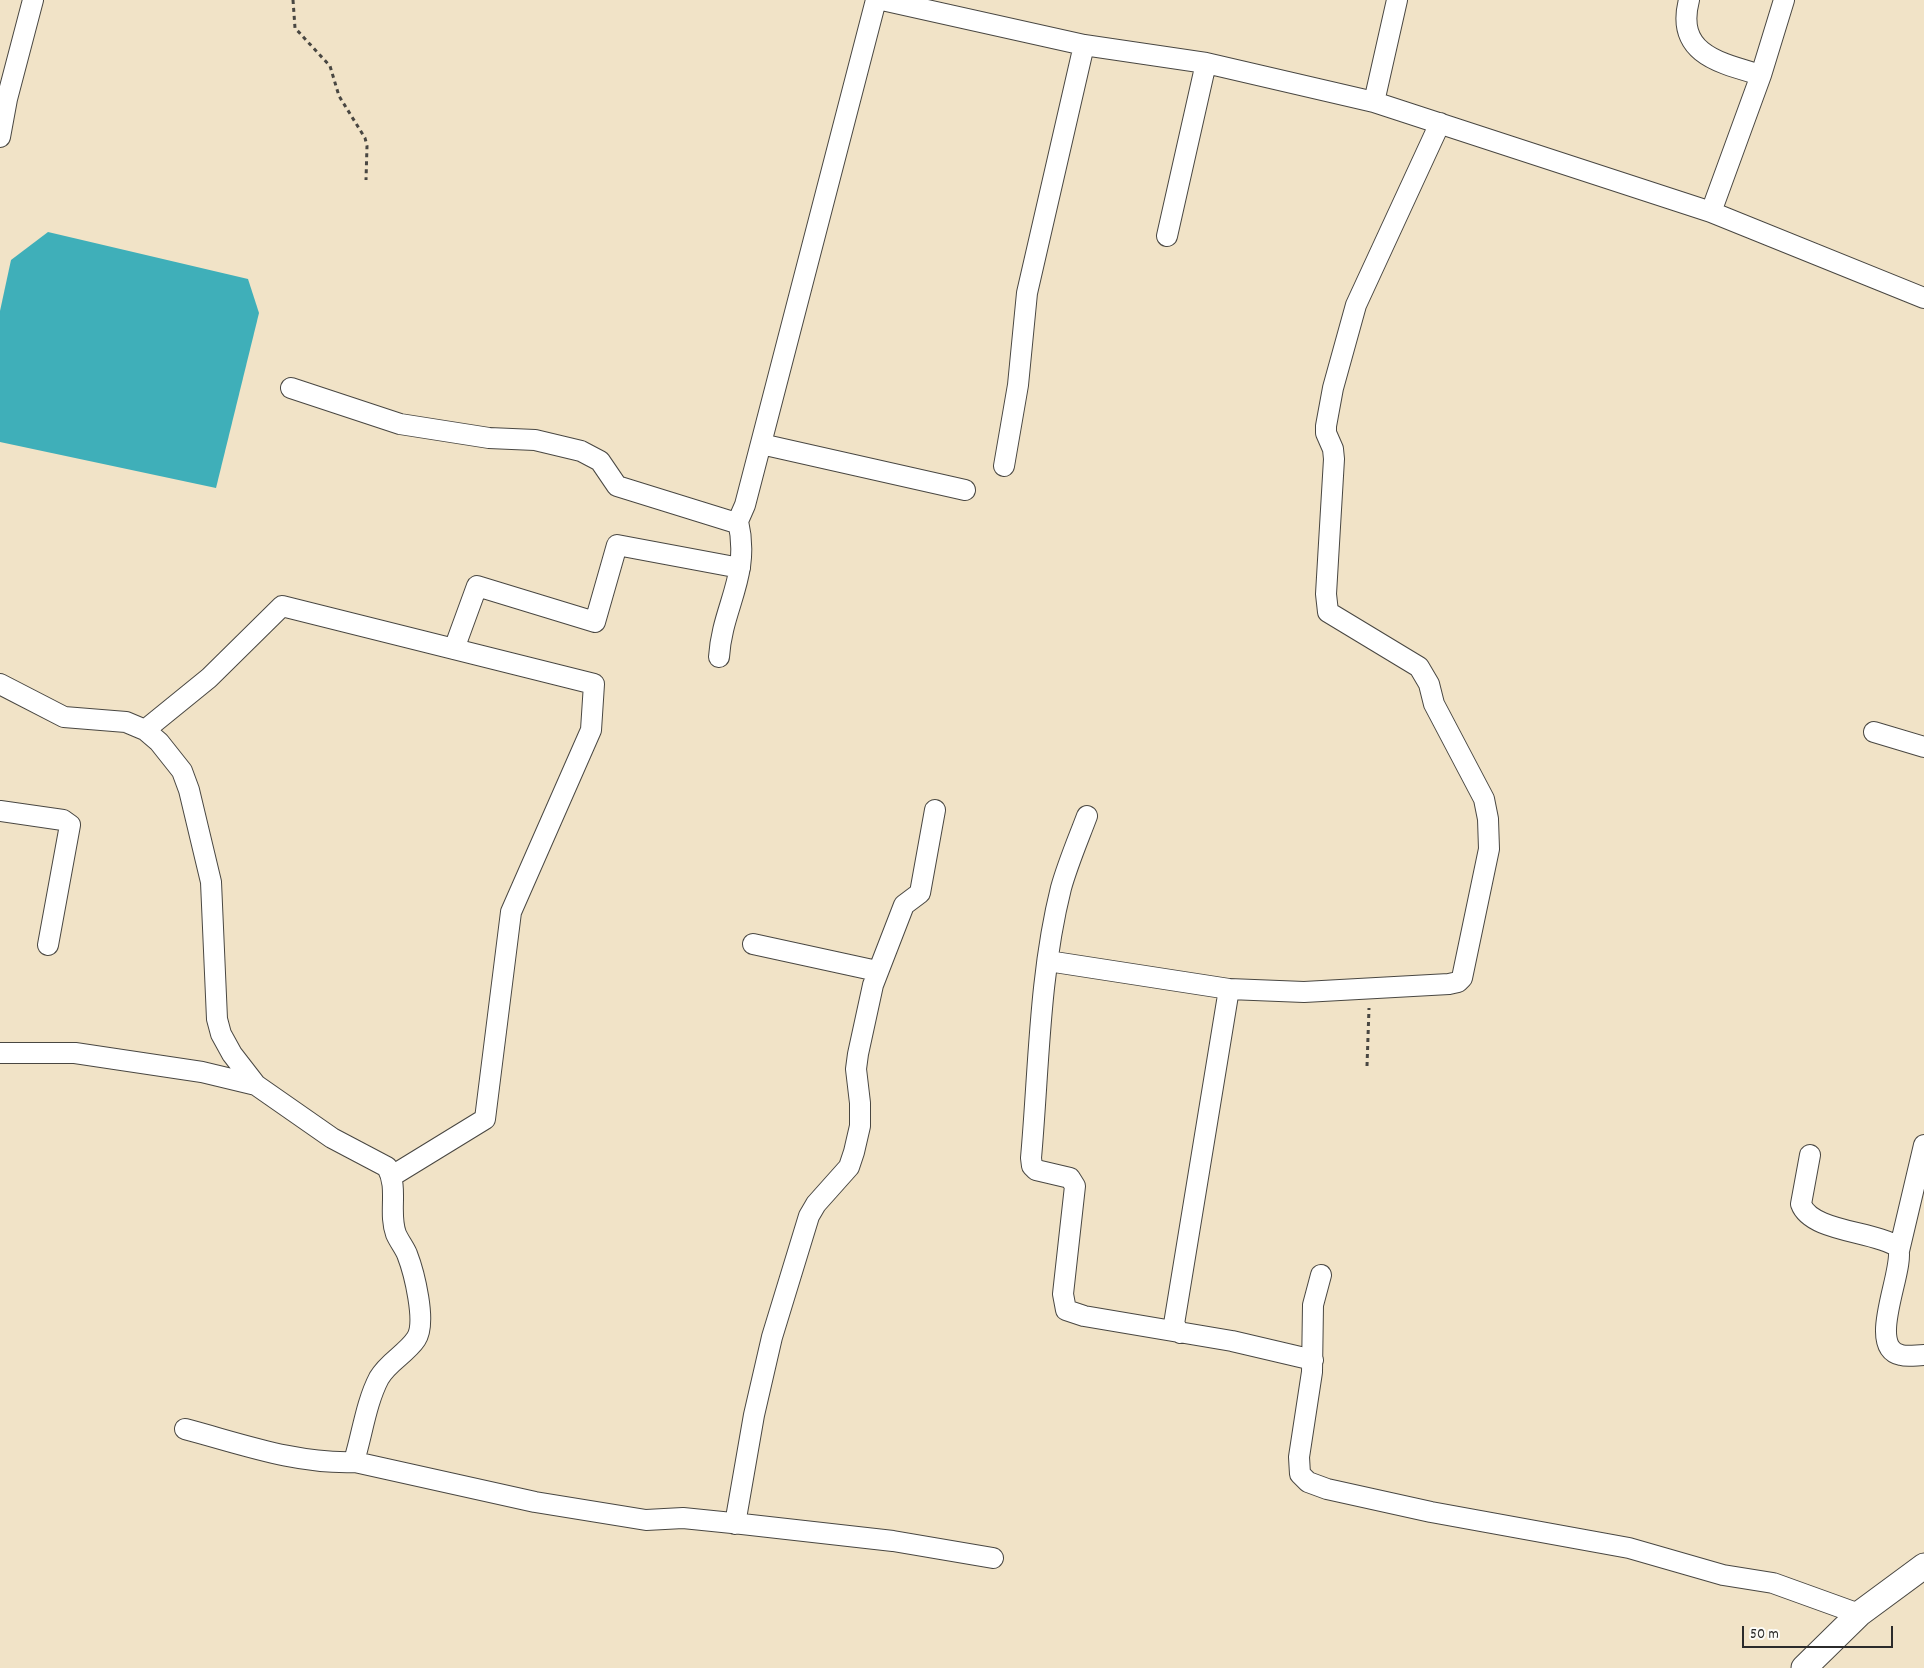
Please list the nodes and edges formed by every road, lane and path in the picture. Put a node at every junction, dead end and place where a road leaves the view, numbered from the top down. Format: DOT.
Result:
graph roads {
  1 [pos="33,0"];
  2 [pos="293,0"];
  3 [pos="876,0"];
  4 [pos="882,0"];
  5 [pos="1397,0"];
  6 [pos="1689,0"];
  7 [pos="1784,0"];
  8 [pos="1084,45"];
  9 [pos="1206,63"];
  10 [pos="1761,75"];
  11 [pos="1374,102"];
  12 [pos="1440,123"];
  13 [pos="0,137"];
  14 [pos="366,180"];
  15 [pos="1711,212"];
  16 [pos="1168,236"];
  17 [pos="1924,298"];
  18 [pos="292,388"];
  19 [pos="761,444"];
  20 [pos="1004,466"];
  21 [pos="965,490"];
  22 [pos="738,521"];
  23 [pos="740,568"];
  24 [pos="454,649"];
  25 [pos="719,657"];
  26 [pos="0,684"];
  27 [pos="145,730"];
  28 [pos="1874,732"];
  29 [pos="1924,747"];
  30 [pos="935,810"];
  31 [pos="0,811"];
  32 [pos="1087,816"];
  33 [pos="753,944"];
  34 [pos="48,945"];
  35 [pos="1048,961"];
  36 [pos="878,971"];
  37 [pos="1230,989"];
  38 [pos="1370,990"];
  39 [pos="0,1053"];
  40 [pos="1367,1066"];
  41 [pos="256,1085"];
  42 [pos="1924,1145"];
  43 [pos="1810,1155"];
  44 [pos="392,1176"];
  45 [pos="1900,1251"];
  46 [pos="1321,1275"];
  47 [pos="1174,1330"];
  48 [pos="1924,1355"];
  49 [pos="1313,1360"];
  50 [pos="185,1429"];
  51 [pos="355,1462"];
  52 [pos="735,1524"];
  53 [pos="993,1558"];
  54 [pos="1924,1566"];
  55 [pos="1859,1614"];
  56 [pos="1804,1668"];
  1 -- 13 [label="street"];
  2 -- 14 [label="path"];
  3 -- 19 [label="street"];
  4 -- 8 [label="street"];
  5 -- 11 [label="street"];
  6 -- 10 [label="street"];
  7 -- 10 [label="street"];
  8 -- 9 [label="street"];
  8 -- 20 [label="street"];
  9 -- 11 [label="street"];
  9 -- 16 [label="street"];
  10 -- 15 [label="street"];
  11 -- 12 [label="street"];
  12 -- 15 [label="street"];
  12 -- 38 [label="street"];
  15 -- 17 [label="street"];
  18 -- 22 [label="street"];
  19 -- 21 [label="street"];
  19 -- 22 [label="street"];
  22 -- 23 [label="street"];
  23 -- 24 [label="street"];
  23 -- 25 [label="street"];
  24 -- 27 [label="street"];
  24 -- 44 [label="street"];
  26 -- 27 [label="street"];
  27 -- 41 [label="street"];
  28 -- 29 [label="street"];
  30 -- 36 [label="street"];
  31 -- 34 [label="street"];
  32 -- 35 [label="street"];
  33 -- 36 [label="street"];
  35 -- 37 [label="street"];
  35 -- 47 [label="street"];
  36 -- 52 [label="street"];
  37 -- 38 [label="street"];
  37 -- 47 [label="street"];
  38 -- 40 [label="path"];
  39 -- 41 [label="street"];
  41 -- 44 [label="street"];
  42 -- 45 [label="street"];
  43 -- 45 [label="street"];
  44 -- 51 [label="street"];
  45 -- 48 [label="street"];
  46 -- 49 [label="street"];
  47 -- 49 [label="street"];
  49 -- 55 [label="street"];
  50 -- 51 [label="street"];
  51 -- 52 [label="street"];
  52 -- 53 [label="street"];
  54 -- 55 [label="street"];
  55 -- 56 [label="street"];
}
